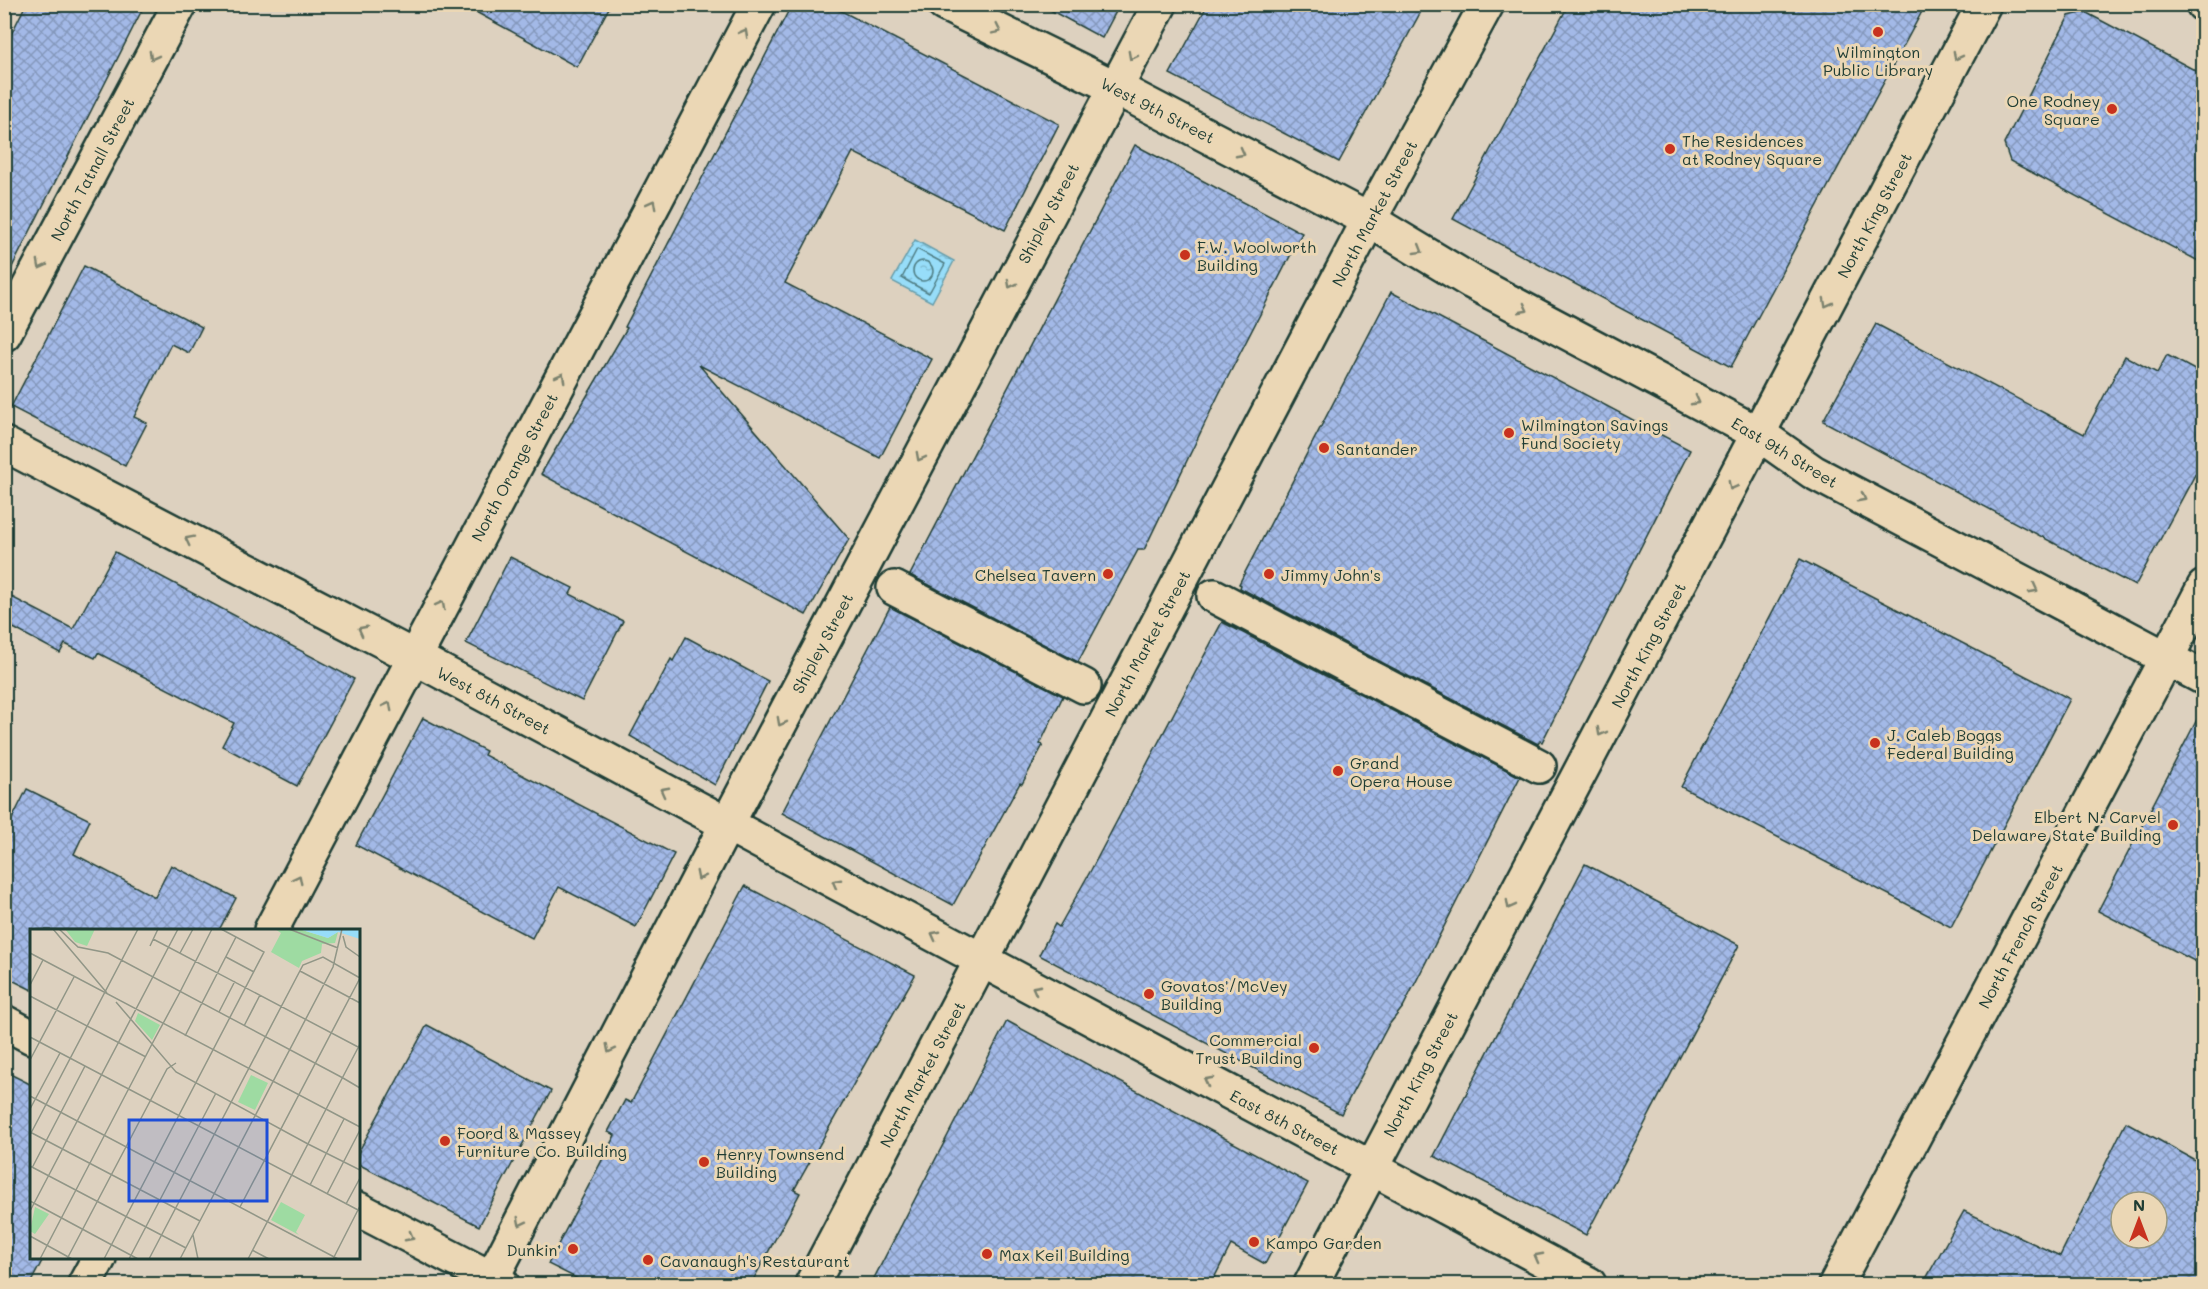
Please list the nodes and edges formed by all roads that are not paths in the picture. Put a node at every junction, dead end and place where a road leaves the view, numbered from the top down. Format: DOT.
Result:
graph roads {
  1 [pos="180,4"];
  2 [pos="759,4"];
  3 [pos="944,4"];
  4 [pos="1160,4"];
  5 [pos="1487,4"];
  6 [pos="1984,4"];
  7 [pos="1114,87"];
  8 [pos="1369,220"];
  9 [pos="4,334"];
  10 [pos="1759,434"];
  11 [pos="4,444"];
  12 [pos="2204,587"];
  13 [pos="894,588"];
  14 [pos="1214,596"];
  15 [pos="414,657"];
  16 [pos="2166,659"];
  17 [pos="2204,678"];
  18 [pos="1084,686"];
  19 [pos="1539,766"];
  20 [pos="727,824"];
  21 [pos="272,929"];
  22 [pos="982,960"];
  23 [pos="4,1022"];
  24 [pos="30,1036"];
  25 [pos="1371,1168"];
  26 [pos="360,1210"];
  27 [pos="98,1259"];
  28 [pos="494,1283"];
  29 [pos="85,1284"];
  30 [pos="812,1284"];
  31 [pos="1311,1284"];
  32 [pos="1589,1284"];
  33 [pos="1836,1284"];
  1 -- 9 [label="street, North Tatnall Street, one-way"];
  15 -- 2 [label="street, North Orange Street, one-way"];
  3 -- 7 [label="street, West 9th Street, one-way"];
  4 -- 7 [label="street, Shipley Street, one-way"];
  5 -- 8 [label="street, North Market Street"];
  6 -- 10 [label="street, North King Street, one-way"];
  7 -- 8 [label="street, West 9th Street, one-way"];
  7 -- 20 [label="street, Shipley Street, one-way"];
  8 -- 10 [label="street, East 9th Street, one-way"];
  8 -- 22 [label="street, North Market Street"];
  10 -- 16 [label="street, East 9th Street, one-way"];
  10 -- 25 [label="street, North King Street, one-way"];
  15 -- 11 [label="street, West 8th Street, one-way"];
  12 -- 16 [label="street, North French Street"];
  13 -- 18 [label="street"];
  14 -- 19 [label="street"];
  20 -- 15 [label="street, West 8th Street, one-way"];
  21 -- 15 [label="street, North Orange Street, one-way"];
  16 -- 17 [label="street, East 9th Street"];
  16 -- 33 [label="street, North French Street"];
  22 -- 20 [label="street, West 8th Street, one-way"];
  20 -- 28 [label="street, Shipley Street, one-way"];
  25 -- 22 [label="street, East 8th Street, one-way"];
  22 -- 30 [label="street, North Market Street"];
  23 -- 24 [label="street"];
  25 -- 31 [label="street, North King Street"];
  32 -- 25 [label="street, East 8th Street, one-way"];
  26 -- 28 [label="street, one-way"];
  27 -- 29 [label="street"];
}
